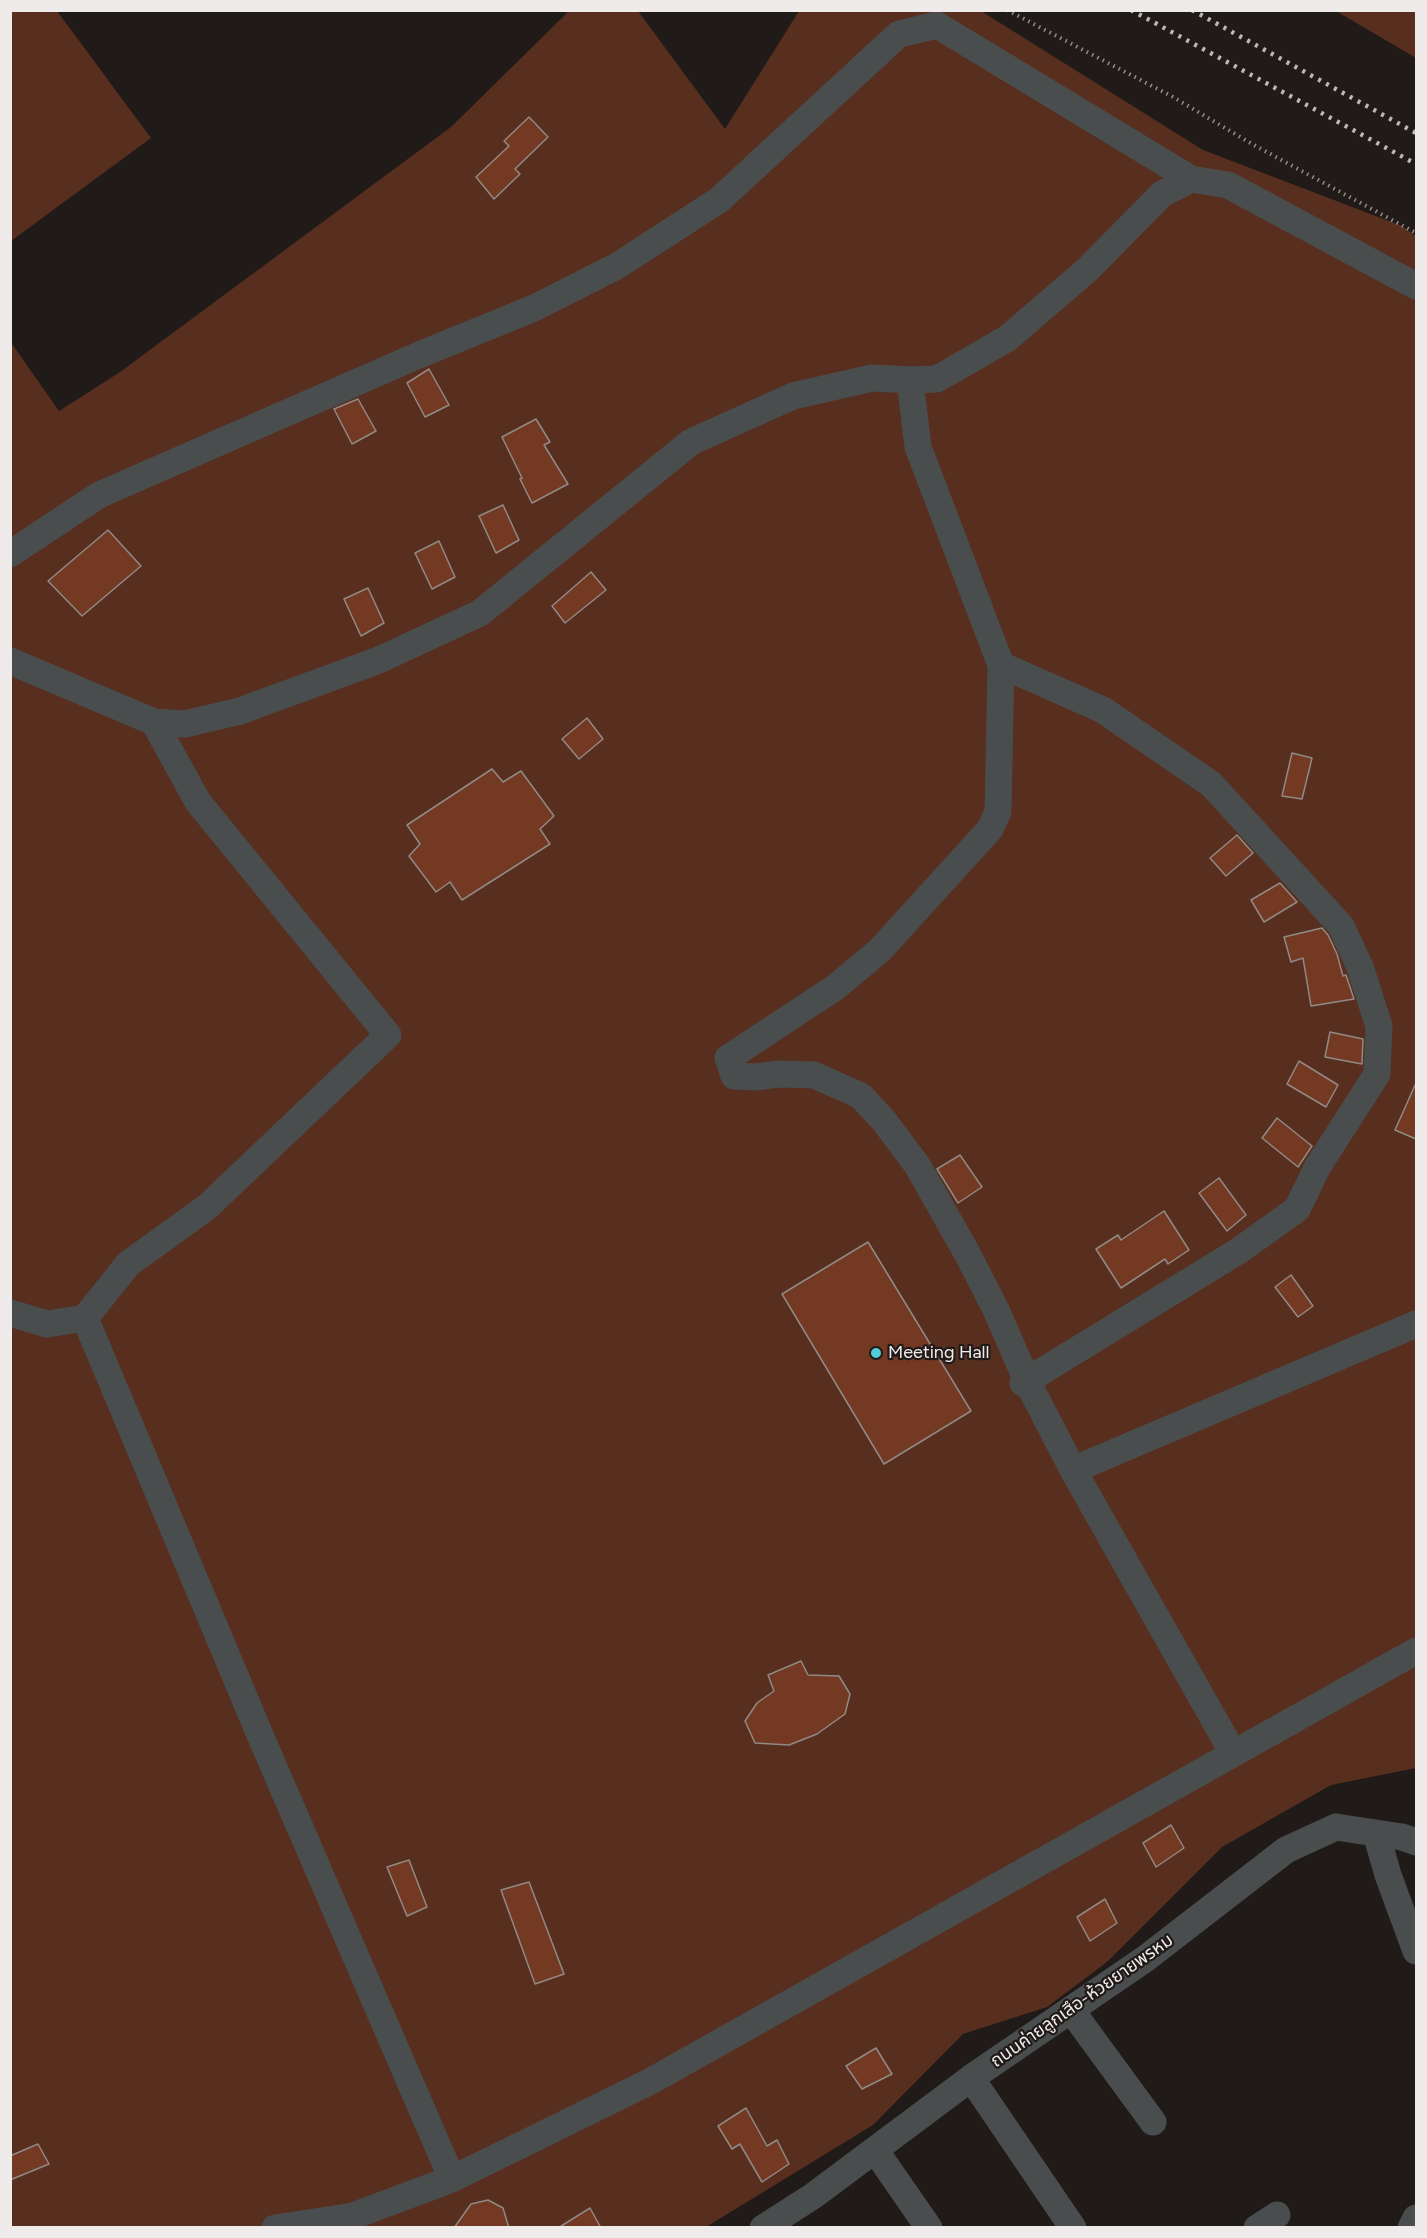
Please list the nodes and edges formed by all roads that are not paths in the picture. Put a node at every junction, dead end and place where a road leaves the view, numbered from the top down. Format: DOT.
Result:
graph roads {
  1 [pos="1191,179"];
  2 [pos="1416,286"];
  3 [pos="910,380"];
  4 [pos="10,554"];
  5 [pos="10,661"];
  6 [pos="1001,665"];
  7 [pos="154,722"];
  8 [pos="10,1313"];
  9 [pos="84,1318"];
  10 [pos="1416,1324"];
  11 [pos="1025,1382"];
  12 [pos="1073,1470"];
  13 [pos="1416,1651"];
  14 [pos="1233,1753"];
  15 [pos="1376,1833"];
  16 [pos="1416,1842"];
  17 [pos="1416,1951"];
  18 [pos="1071,2010"];
  19 [pos="971,2078"];
  20 [pos="1153,2122"];
  21 [pos="875,2150"];
  22 [pos="452,2179"];
  23 [pos="1416,2218"];
  24 [pos="275,2228"];
  25 [pos="763,2228"];
  26 [pos="929,2228"];
  27 [pos="1073,2228"];
  28 [pos="1412,2228"];
  1 -- 2 [label="street"];
  1 -- 3 [label="street"];
  1 -- 4 [label="street"];
  3 -- 6 [label="street"];
  3 -- 7 [label="street"];
  5 -- 7 [label="street"];
  6 -- 11 [label="street"];
  6 -- 11 [label="street"];
  7 -- 9 [label="street"];
  8 -- 9 [label="street"];
  9 -- 22 [label="street"];
  10 -- 12 [label="street"];
  11 -- 12 [label="street"];
  12 -- 14 [label="street"];
  13 -- 14 [label="street"];
  14 -- 22 [label="street"];
  15 -- 16 [label="street, ถนนค่ายลูกเสึอ-ห้วยยายพรหม"];
  15 -- 17 [label="street"];
  15 -- 18 [label="street, ถนนค่ายลูกเสึอ-ห้วยยายพรหม"];
  18 -- 19 [label="street, ถนนค่ายลูกเสึอ-ห้วยยายพรหม"];
  18 -- 20 [label="street"];
  19 -- 21 [label="street, ถนนค่ายลูกเสึอ-ห้วยยายพรหม"];
  19 -- 27 [label="street"];
  21 -- 25 [label="street, ถนนค่ายลูกเสึอ-ห้วยยายพรหม"];
  21 -- 26 [label="street"];
  22 -- 24 [label="street"];
  23 -- 28 [label="street"];
}
